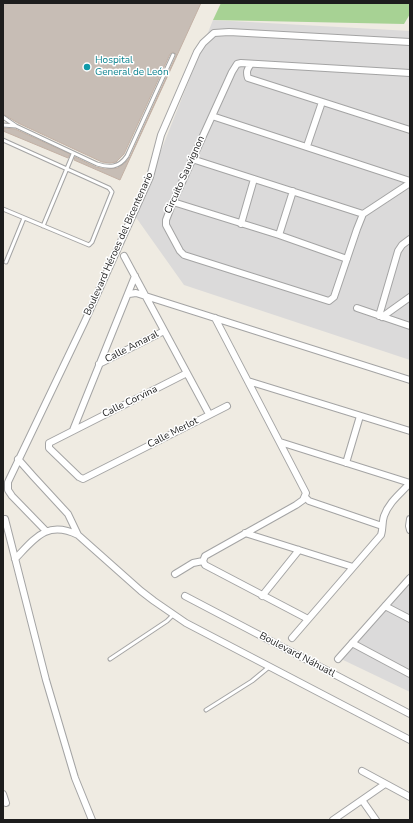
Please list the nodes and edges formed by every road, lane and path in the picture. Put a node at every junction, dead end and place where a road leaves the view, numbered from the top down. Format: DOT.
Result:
graph roads {
  1 [pos="410,42"];
  2 [pos="174,55"];
  3 [pos="251,64"];
  4 [pos="410,73"];
  5 [pos="322,102"];
  6 [pos="212,116"];
  7 [pos="5,118"];
  8 [pos="3,126"];
  9 [pos="16,126"];
  10 [pos="410,130"];
  11 [pos="3,140"];
  12 [pos="307,146"];
  13 [pos="73,154"];
  14 [pos="192,159"];
  15 [pos="67,169"];
  16 [pos="254,179"];
  17 [pos="410,182"];
  18 [pos="293,191"];
  19 [pos="173,202"];
  20 [pos="3,209"];
  21 [pos="363,214"];
  22 [pos="24,218"];
  23 [pos="241,224"];
  24 [pos="42,226"];
  25 [pos="279,236"];
  26 [pos="410,239"];
  27 [pos="124,256"];
  28 [pos="347,259"];
  29 [pos="6,262"];
  30 [pos="135,276"];
  31 [pos="129,294"];
  32 [pos="146,297"];
  33 [pos="410,298"];
  34 [pos="166,303"];
  35 [pos="357,308"];
  36 [pos="154,312"];
  37 [pos="380,316"];
  38 [pos="215,318"];
  39 [pos="232,324"];
  40 [pos="410,326"];
  41 [pos="164,331"];
  42 [pos="222,332"];
  43 [pos="99,364"];
  44 [pos="187,373"];
  45 [pos="410,380"];
  46 [pos="248,382"];
  47 [pos="226,406"];
  48 [pos="209,414"];
  49 [pos="360,416"];
  50 [pos="73,430"];
  51 [pos="410,431"];
  52 [pos="280,442"];
  53 [pos="48,445"];
  54 [pos="18,458"];
  55 [pos="346,463"];
  56 [pos="410,483"];
  57 [pos="305,498"];
  58 [pos="6,519"];
  59 [pos="410,519"];
  60 [pos="382,526"];
  61 [pos="410,530"];
  62 [pos="46,531"];
  63 [pos="245,533"];
  64 [pos="78,535"];
  65 [pos="299,550"];
  66 [pos="15,559"];
  67 [pos="203,561"];
  68 [pos="353,567"];
  69 [pos="175,574"];
  70 [pos="410,578"];
  71 [pos="185,596"];
  72 [pos="262,596"];
  73 [pos="386,606"];
  74 [pos="174,614"];
  75 [pos="308,619"];
  76 [pos="410,619"];
  77 [pos="292,638"];
  78 [pos="352,643"];
  79 [pos="110,659"];
  80 [pos="338,659"];
  81 [pos="269,667"];
  82 [pos="410,674"];
  83 [pos="206,710"];
  84 [pos="410,714"];
  85 [pos="410,740"];
  86 [pos="362,771"];
  87 [pos="386,784"];
  88 [pos="3,794"];
  89 [pos="410,797"];
  90 [pos="362,800"];
  91 [pos="6,803"];
  92 [pos="92,820"];
  93 [pos="333,820"];
  94 [pos="376,820"];
  1 -- 54 [label="street, Boulevard Héroes del Bicentenario"];
  2 -- 13 [label="lane"];
  3 -- 4 [label="street, Circuito Sauvignon"];
  3 -- 5 [label="street"];
  3 -- 6 [label="street, Circuito Sauvignon"];
  5 -- 10 [label="street"];
  5 -- 12 [label="street"];
  6 -- 12 [label="street"];
  6 -- 14 [label="street, Circuito Sauvignon"];
  7 -- 8 [label="lane"];
  7 -- 9 [label="lane"];
  8 -- 9 [label="lane"];
  9 -- 13 [label="lane"];
  11 -- 15 [label="lane"];
  12 -- 17 [label="street"];
  13 -- 15 [label="lane"];
  14 -- 16 [label="street"];
  14 -- 19 [label="street, Circuito Sauvignon"];
  15 -- 24 [label="lane"];
  15 -- 24 [label="lane"];
  16 -- 18 [label="street"];
  16 -- 23 [label="street"];
  17 -- 21 [label="street"];
  18 -- 21 [label="street"];
  18 -- 25 [label="street"];
  19 -- 23 [label="street"];
  19 -- 28 [label="street, Circuito Sauvignon"];
  20 -- 22 [label="lane"];
  21 -- 28 [label="street, Circuito Sauvignon"];
  22 -- 24 [label="lane"];
  22 -- 29 [label="lane"];
  23 -- 25 [label="street"];
  25 -- 28 [label="street"];
  26 -- 37 [label="street"];
  27 -- 30 [label="street, Calle Merlot"];
  30 -- 31 [label="street"];
  30 -- 32 [label="street, Calle Merlot"];
  31 -- 32 [label="street"];
  31 -- 43 [label="street"];
  32 -- 34 [label="street"];
  32 -- 36 [label="street, Calle Merlot"];
  33 -- 37 [label="street"];
  34 -- 36 [label="street"];
  34 -- 38 [label="street"];
  35 -- 37 [label="street"];
  36 -- 41 [label="street, Calle Merlot"];
  37 -- 40 [label="street"];
  38 -- 39 [label="street"];
  38 -- 42 [label="street"];
  39 -- 42 [label="street"];
  39 -- 45 [label="street"];
  41 -- 43 [label="street, Calle Amaral"];
  41 -- 44 [label="street, Calle Merlot"];
  42 -- 46 [label="street"];
  43 -- 50 [label="street"];
  44 -- 48 [label="street, Calle Merlot"];
  44 -- 50 [label="street, Calle Corvina"];
  46 -- 49 [label="street"];
  46 -- 52 [label="street"];
  47 -- 48 [label="street"];
  48 -- 53 [label="street, Calle Merlot"];
  49 -- 51 [label="street"];
  49 -- 55 [label="street"];
  50 -- 53 [label="street, Calle Corvina"];
  52 -- 55 [label="street"];
  52 -- 57 [label="street"];
  54 -- 62 [label="street, Boulevard Héroes del Bicentenario"];
  54 -- 64 [label="street"];
  55 -- 56 [label="street"];
  56 -- 60 [label="street"];
  57 -- 60 [label="street"];
  57 -- 63 [label="street"];
  58 -- 66 [label="street"];
  59 -- 61 [label="street"];
  60 -- 68 [label="street"];
  62 -- 64 [label="street"];
  62 -- 66 [label="street"];
  63 -- 65 [label="street"];
  63 -- 67 [label="street"];
  64 -- 74 [label="street"];
  65 -- 68 [label="street"];
  65 -- 72 [label="street"];
  66 -- 92 [label="street"];
  67 -- 69 [label="street"];
  67 -- 72 [label="street"];
  68 -- 75 [label="street"];
  70 -- 73 [label="street"];
  71 -- 84 [label="street, Boulevard Náhuatl"];
  72 -- 75 [label="street"];
  73 -- 76 [label="street"];
  73 -- 78 [label="street"];
  74 -- 79 [label="lane"];
  74 -- 81 [label="street"];
  75 -- 77 [label="street"];
  78 -- 80 [label="street"];
  78 -- 82 [label="street"];
  81 -- 83 [label="lane"];
  81 -- 85 [label="street"];
  86 -- 87 [label="street"];
  87 -- 89 [label="street"];
  87 -- 90 [label="street"];
  88 -- 91 [label="street"];
  90 -- 93 [label="street"];
  90 -- 94 [label="street"];
}
